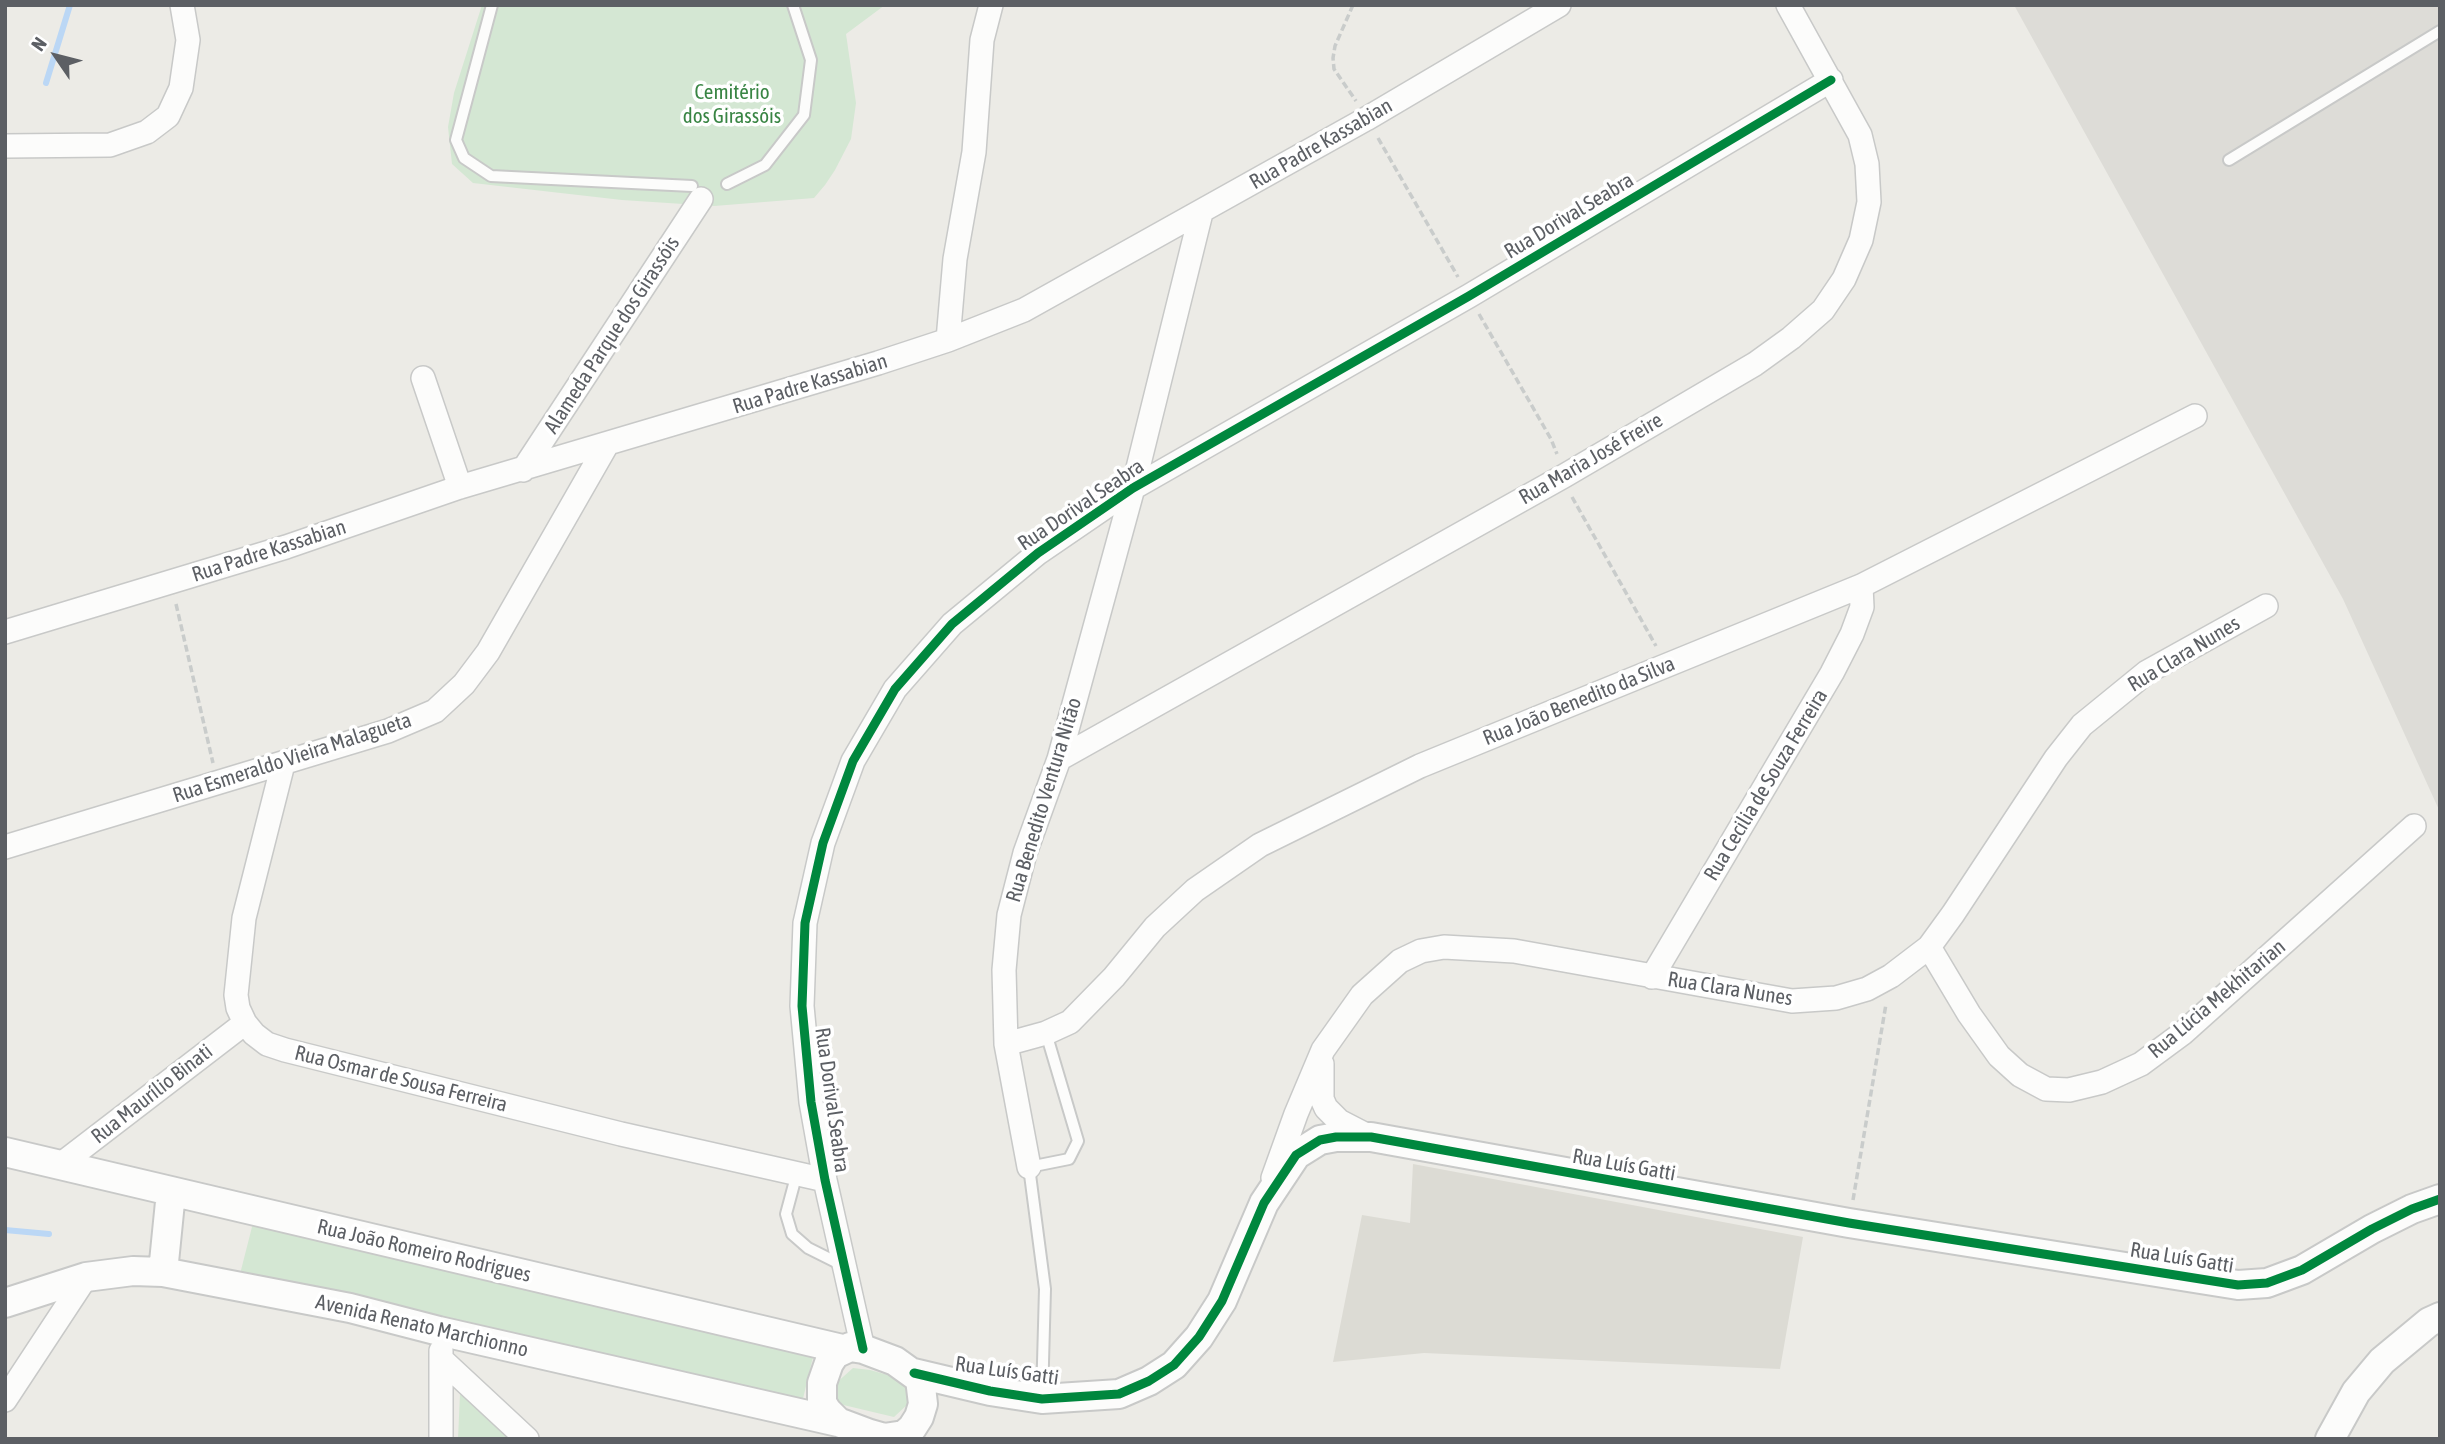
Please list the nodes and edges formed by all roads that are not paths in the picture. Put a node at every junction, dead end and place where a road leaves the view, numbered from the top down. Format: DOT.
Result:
graph roads {
  1 [pos="182,5"];
  2 [pos="492,5"];
  3 [pos="793,5"];
  4 [pos="991,5"];
  5 [pos="1559,5"];
  6 [pos="1788,5"];
  7 [pos="2440,31"];
  8 [pos="1830,80"];
  9 [pos="5,146"];
  10 [pos="2229,160"];
  11 [pos="727,184"];
  12 [pos="696,192"];
  13 [pos="1201,213"];
  14 [pos="948,340"];
  15 [pos="423,378"];
  16 [pos="2195,416"];
  17 [pos="606,446"];
  18 [pos="523,470"];
  19 [pos="460,487"];
  20 [pos="1133,488"];
  21 [pos="1861,586"];
  22 [pos="2266,606"];
  23 [pos="5,632"];
  24 [pos="1059,759"];
  25 [pos="283,764"];
  26 [pos="2414,826"];
  27 [pos="5,847"];
  28 [pos="1928,947"];
  29 [pos="1652,977"];
  30 [pos="245,1023"];
  31 [pos="1046,1034"];
  32 [pos="1006,1044"];
  33 [pos="1323,1050"];
  34 [pos="1371,1137"];
  35 [pos="5,1152"];
  36 [pos="60,1165"];
  37 [pos="1029,1167"];
  38 [pos="797,1173"];
  39 [pos="825,1180"];
  40 [pos="171,1192"];
  41 [pos="2440,1199"];
  42 [pos="1264,1203"];
  43 [pos="845,1266"];
  44 [pos="163,1272"];
  45 [pos="86,1277"];
  46 [pos="5,1303"];
  47 [pos="2440,1317"];
  48 [pos="439,1331"];
  49 [pos="853,1349"];
  50 [pos="441,1359"];
  51 [pos="914,1373"];
  52 [pos="1042,1399"];
  53 [pos="5,1400"];
  54 [pos="838,1422"];
  55 [pos="902,1437"];
  56 [pos="441,1439"];
  57 [pos="527,1439"];
  58 [pos="2330,1439"];
  1 -- 9 [label="street"];
  2 -- 12 [label="lane"];
  3 -- 11 [label="lane"];
  4 -- 14 [label="street"];
  5 -- 13 [label="street, Rua Padre Kassabian"];
  6 -- 8 [label="street, Rua Maria José Freire"];
  7 -- 10 [label="lane"];
  8 -- 20 [label="street, Rua Dorival Seabra"];
  8 -- 24 [label="street, Rua Maria José Freire"];
  12 -- 18 [label="street, Alameda Parque dos Girassóis"];
  13 -- 14 [label="street, Rua Padre Kassabian"];
  13 -- 20 [label="street, Rua Benedito Ventura Nitão"];
  14 -- 17 [label="street, Rua Padre Kassabian"];
  15 -- 19 [label="street"];
  16 -- 21 [label="street, Rua João Benedito da Silva"];
  17 -- 18 [label="street, Rua Padre Kassabian"];
  17 -- 25 [label="street, Rua Esmeraldo Vieira Malagueta"];
  18 -- 19 [label="street, Rua Padre Kassabian"];
  19 -- 23 [label="street, Rua Padre Kassabian"];
  20 -- 24 [label="street, Rua Benedito Ventura Nitão"];
  20 -- 39 [label="street, Rua Dorival Seabra"];
  21 -- 29 [label="street, Rua Cecilia de Souza Ferreira"];
  21 -- 31 [label="street, Rua João Benedito da Silva"];
  22 -- 28 [label="street, Rua Clara Nunes"];
  24 -- 32 [label="street, Rua Benedito Ventura Nitão"];
  25 -- 27 [label="street, Rua Esmeraldo Vieira Malagueta"];
  25 -- 30 [label="street"];
  26 -- 28 [label="street, Rua Lúcia Mekhitarian"];
  28 -- 29 [label="street, Rua Clara Nunes"];
  29 -- 33 [label="street, Rua Clara Nunes"];
  30 -- 36 [label="street, Rua Maurílio Binati"];
  30 -- 38 [label="street, Rua Osmar de Sousa Ferreira"];
  31 -- 32 [label="street, Rua João Benedito da Silva"];
  31 -- 37 [label="lane"];
  32 -- 37 [label="street, Rua Benedito Ventura Nitão"];
  33 -- 34 [label="street, Rua Luís Gatti"];
  33 -- 42 [label="street, Rua Clara Nunes"];
  34 -- 41 [label="street, Rua Luís Gatti"];
  34 -- 42 [label="street, Rua Luís Gatti"];
  35 -- 36 [label="street, Rua João Romeiro Rodrigues"];
  36 -- 40 [label="street, Rua João Romeiro Rodrigues"];
  37 -- 52 [label="lane, Rua Benedito Ventura Nitão"];
  38 -- 39 [label="street, Rua Osmar de Sousa Ferreira"];
  38 -- 43 [label="lane"];
  39 -- 43 [label="street, Rua Dorival Seabra"];
  40 -- 44 [label="street"];
  40 -- 49 [label="street, Rua João Romeiro Rodrigues"];
  42 -- 52 [label="street, Rua Luís Gatti"];
  43 -- 49 [label="street, Rua Dorival Seabra"];
  44 -- 45 [label="street, Avenida Renato Marchionno"];
  44 -- 48 [label="street, Avenida Renato Marchionno"];
  45 -- 46 [label="street, Avenida Renato Marchionno"];
  45 -- 53 [label="street"];
  47 -- 58 [label="street"];
  48 -- 50 [label="street"];
  48 -- 54 [label="street, Avenida Renato Marchionno"];
  49 -- 51 [label="street"];
  49 -- 54 [label="street"];
  50 -- 56 [label="street"];
  50 -- 57 [label="street"];
  51 -- 52 [label="street, Rua Luís Gatti"];
  51 -- 55 [label="street"];
  54 -- 55 [label="street"];
}
